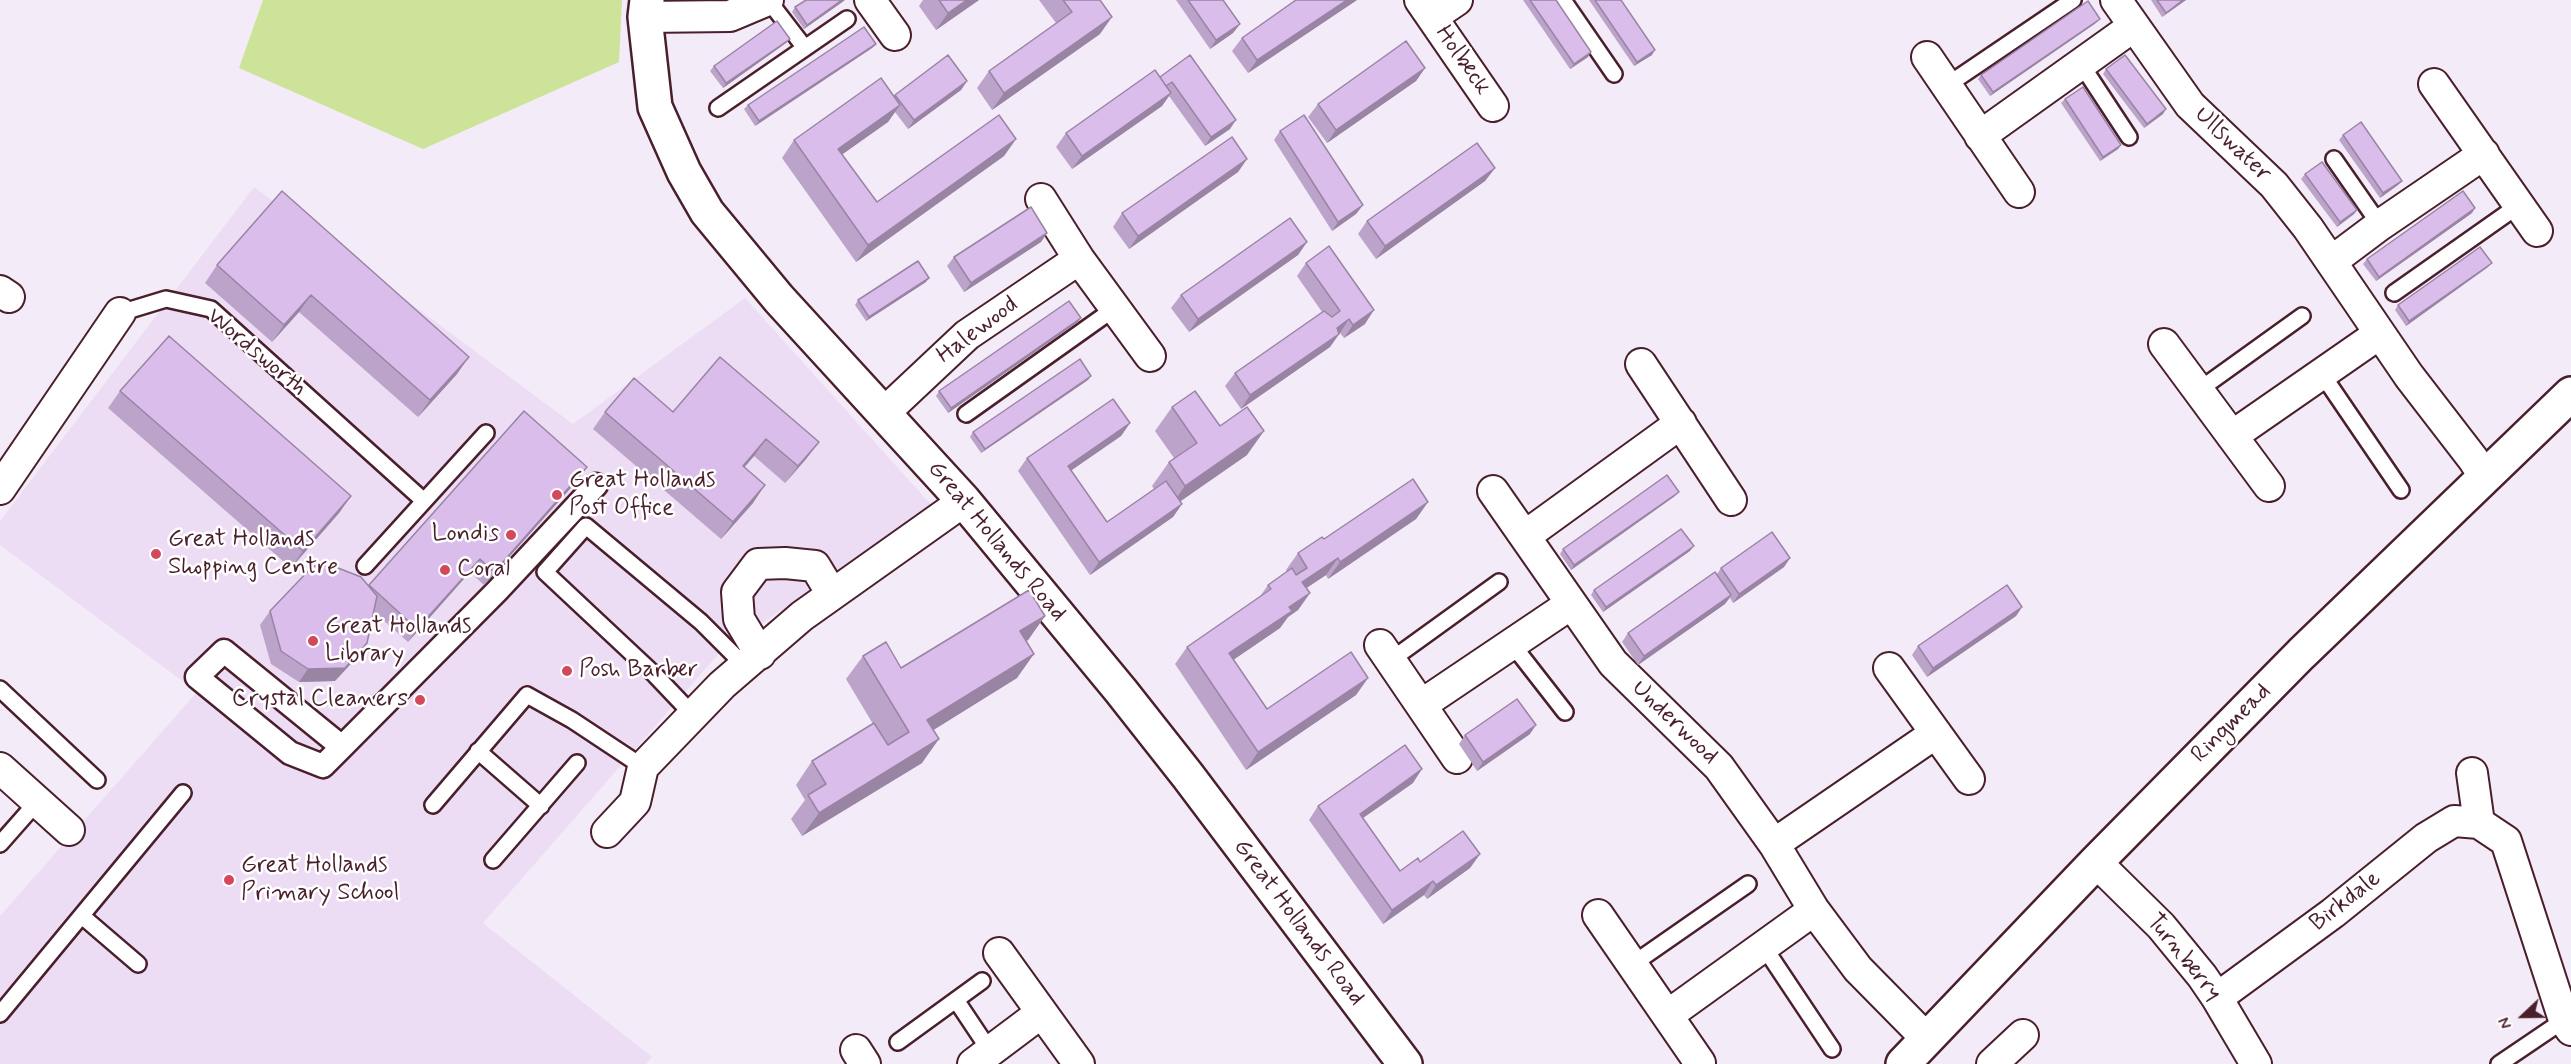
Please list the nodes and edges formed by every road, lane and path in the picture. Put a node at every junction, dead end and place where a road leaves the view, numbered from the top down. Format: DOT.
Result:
graph roads {
  1 [pos="768,0"];
  2 [pos="1457,0"];
  3 [pos="1563,0"];
  4 [pos="2073,0"];
  5 [pos="2116,0"];
  6 [pos="646,8"];
  7 [pos="1426,8"];
  8 [pos="859,9"];
  9 [pos="2134,26"];
  10 [pos="895,35"];
  11 [pos="805,48"];
  12 [pos="1927,57"];
  13 [pos="2082,64"];
  14 [pos="1614,74"];
  15 [pos="2434,84"];
  16 [pos="1946,86"];
  17 [pos="1493,106"];
  18 [pos="718,108"];
  19 [pos="1980,136"];
  20 [pos="2129,137"];
  21 [pos="2484,154"];
  22 [pos="2334,159"];
  23 [pos="2019,192"];
  24 [pos="1041,199"];
  25 [pos="2519,205"];
  26 [pos="2380,225"];
  27 [pos="2537,231"];
  28 [pos="1080,260"];
  29 [pos="2332,261"];
  30 [pos="2394,293"];
  31 [pos="1115,308"];
  32 [pos="120,313"];
  33 [pos="2302,315"];
  34 [pos="2379,334"];
  35 [pos="2164,344"];
  36 [pos="1150,357"];
  37 [pos="1641,364"];
  38 [pos="2322,374"];
  39 [pos="2199,390"];
  40 [pos="2571,394"];
  41 [pos="884,413"];
  42 [pos="966,414"];
  43 [pos="1681,423"];
  44 [pos="486,433"];
  45 [pos="2232,436"];
  46 [pos="2484,476"];
  47 [pos="596,485"];
  48 [pos="2269,486"];
  49 [pos="0,489"];
  50 [pos="2401,490"];
  51 [pos="1493,491"];
  52 [pos="1731,500"];
  53 [pos="424,501"];
  54 [pos="964,501"];
  55 [pos="1525,536"];
  56 [pos="365,566"];
  57 [pos="1499,582"];
  58 [pos="832,594"];
  59 [pos="1571,604"];
  60 [pos="1512,644"];
  61 [pos="1385,652"];
  62 [pos="753,660"];
  63 [pos="1889,668"];
  64 [pos="4,699"];
  65 [pos="1421,705"];
  66 [pos="1565,712"];
  67 [pos="693,715"];
  68 [pos="1936,733"];
  69 [pos="342,747"];
  70 [pos="478,751"];
  71 [pos="1457,758"];
  72 [pos="577,763"];
  73 [pos="643,767"];
  74 [pos="0,768"];
  75 [pos="2472,773"];
  76 [pos="97,780"];
  77 [pos="1969,780"];
  78 [pos="183,793"];
  79 [pos="37,802"];
  80 [pos="433,805"];
  81 [pos="541,806"];
  82 [pos="2479,823"];
  83 [pos="69,830"];
  84 [pos="607,832"];
  85 [pos="0,844"];
  86 [pos="1774,844"];
  87 [pos="493,860"];
  88 [pos="2096,862"];
  89 [pos="1748,884"];
  90 [pos="1814,910"];
  91 [pos="1598,915"];
  92 [pos="82,916"];
  93 [pos="1764,947"];
  94 [pos="999,953"];
  95 [pos="138,964"];
  96 [pos="1633,964"];
  97 [pos="982,981"];
  98 [pos="2217,998"];
  99 [pos="956,1000"];
  100 [pos="1041,1013"];
  101 [pos="0,1014"];
  102 [pos="1668,1015"];
  103 [pos="2567,1025"];
  104 [pos="2023,1035"];
  105 [pos="1927,1039"];
  106 [pos="898,1042"];
  107 [pos="1832,1048"];
  108 [pos="981,1058"];
  109 [pos="1700,1063"];
  110 [pos="1079,1064"];
  111 [pos="1405,1064"];
  112 [pos="1903,1064"];
  113 [pos="1992,1064"];
  114 [pos="2256,1064"];
  115 [pos="2499,1064"];
  1 -- 6 [label="street"];
  1 -- 11 [label="lane"];
  2 -- 7 [label="street, Holbeck"];
  3 -- 14 [label="lane"];
  4 -- 16 [label="lane"];
  5 -- 9 [label="street, Ullswater"];
  6 -- 41 [label="street, Great Hollands Road"];
  7 -- 17 [label="street, Holbeck"];
  8 -- 10 [label="street"];
  8 -- 11 [label="lane"];
  9 -- 13 [label="street"];
  9 -- 29 [label="street, Ullswater"];
  11 -- 18 [label="lane"];
  12 -- 16 [label="street"];
  13 -- 19 [label="street"];
  13 -- 20 [label="lane"];
  15 -- 21 [label="street"];
  16 -- 19 [label="street"];
  19 -- 23 [label="street"];
  21 -- 25 [label="street"];
  21 -- 26 [label="street"];
  22 -- 26 [label="lane"];
  24 -- 28 [label="street"];
  25 -- 27 [label="street"];
  25 -- 30 [label="lane"];
  26 -- 29 [label="street"];
  28 -- 31 [label="street"];
  28 -- 41 [label="street, Halewood"];
  29 -- 34 [label="street, Ullswater"];
  31 -- 36 [label="street"];
  31 -- 42 [label="lane"];
  32 -- 49 [label="street, Wordsworth"];
  32 -- 53 [label="lane, Wordsworth"];
  33 -- 39 [label="lane"];
  34 -- 38 [label="street"];
  34 -- 46 [label="street, Ullswater"];
  35 -- 39 [label="street"];
  37 -- 43 [label="street"];
  38 -- 45 [label="street"];
  38 -- 50 [label="lane"];
  39 -- 45 [label="street"];
  40 -- 46 [label="street, Ringmead"];
  41 -- 54 [label="street, Great Hollands Road"];
  43 -- 52 [label="street"];
  43 -- 55 [label="street"];
  44 -- 53 [label="lane"];
  45 -- 48 [label="street"];
  46 -- 88 [label="street, Ringmead"];
  47 -- 69 [label="street"];
  51 -- 55 [label="street, Underwood"];
  53 -- 56 [label="lane"];
  54 -- 58 [label="street"];
  54 -- 111 [label="street, Great Hollands Road"];
  55 -- 59 [label="street, Underwood"];
  57 -- 61 [label="lane"];
  58 -- 62 [label="street"];
  58 -- 62 [label="street"];
  59 -- 60 [label="street"];
  59 -- 86 [label="street, Underwood"];
  60 -- 65 [label="street"];
  60 -- 66 [label="lane"];
  61 -- 65 [label="street"];
  62 -- 67 [label="street"];
  62 -- 67 [label="lane"];
  63 -- 68 [label="street"];
  64 -- 76 [label="lane"];
  65 -- 71 [label="street"];
  67 -- 73 [label="street"];
  68 -- 77 [label="street"];
  68 -- 86 [label="street"];
  69 -- 69 [label="street"];
  70 -- 73 [label="lane"];
  70 -- 80 [label="lane"];
  70 -- 81 [label="lane"];
  72 -- 81 [label="lane"];
  73 -- 84 [label="street"];
  74 -- 79 [label="street"];
  75 -- 82 [label="street"];
  78 -- 92 [label="lane"];
  79 -- 83 [label="street"];
  79 -- 85 [label="lane"];
  81 -- 87 [label="lane"];
  82 -- 98 [label="street, Birkdale"];
  82 -- 103 [label="street"];
  86 -- 90 [label="street, Underwood"];
  88 -- 98 [label="street, Turnberry"];
  88 -- 105 [label="street, Ringmead"];
  89 -- 96 [label="lane"];
  90 -- 93 [label="street"];
  90 -- 105 [label="street, Underwood"];
  91 -- 96 [label="street"];
  92 -- 95 [label="lane"];
  92 -- 101 [label="lane"];
  93 -- 102 [label="street"];
  93 -- 107 [label="lane"];
  94 -- 100 [label="street"];
  96 -- 102 [label="street"];
  97 -- 99 [label="lane"];
  98 -- 114 [label="street, Turnberry"];
  99 -- 106 [label="lane"];
  99 -- 108 [label="lane"];
  100 -- 108 [label="street"];
  100 -- 110 [label="street"];
  102 -- 109 [label="street"];
  103 -- 115 [label="lane"];
  104 -- 113 [label="street"];
  105 -- 112 [label="street, Ringmead"];
}
